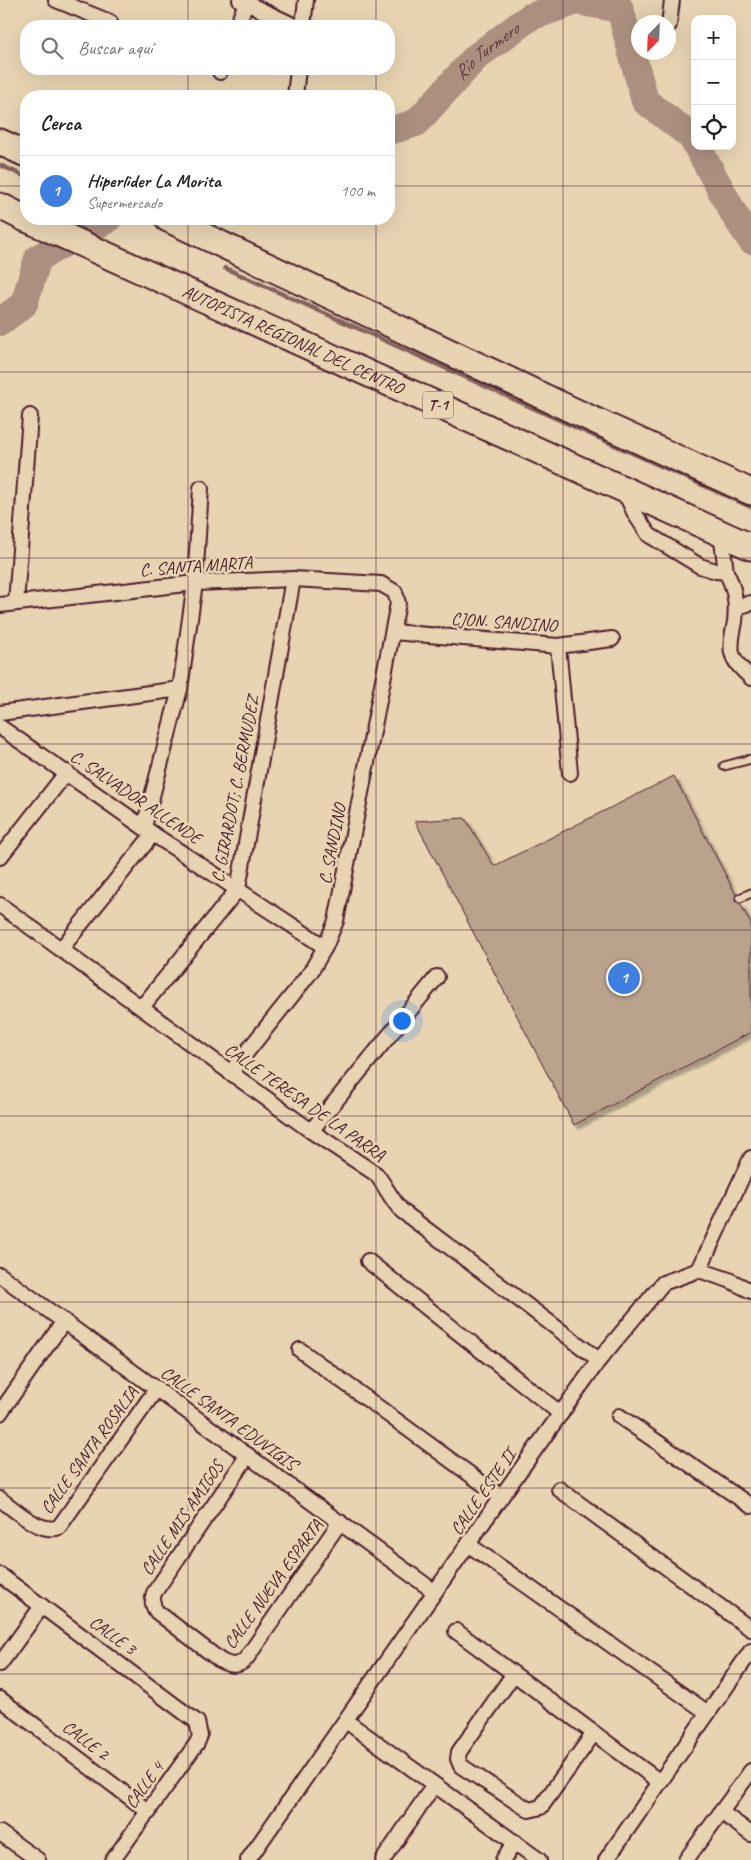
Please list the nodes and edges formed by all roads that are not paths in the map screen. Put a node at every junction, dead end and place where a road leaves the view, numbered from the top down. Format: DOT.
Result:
graph roads {
  1 [pos="56,0"];
  2 [pos="306,0"];
  3 [pos="672,0"];
  4 [pos="243,2"];
  5 [pos="670,15"];
  6 [pos="105,20"];
  7 [pos="238,20"];
  8 [pos="282,20"];
  9 [pos="304,20"];
  10 [pos="297,75"];
  11 [pos="296,90"];
  12 [pos="0,142"];
  13 [pos="20,151"];
  14 [pos="0,206"];
  15 [pos="20,215"];
  16 [pos="41,225"];
  17 [pos="180,225"];
  18 [pos="30,416"];
  19 [pos="201,488"];
  20 [pos="623,488"];
  21 [pos="751,492"];
  22 [pos="721,533"];
  23 [pos="751,547"];
  24 [pos="726,572"];
  25 [pos="293,579"];
  26 [pos="195,582"];
  27 [pos="395,592"];
  28 [pos="16,603"];
  29 [pos="751,603"];
  30 [pos="0,604"];
  31 [pos="736,607"];
  32 [pos="393,632"];
  33 [pos="612,639"];
  34 [pos="558,646"];
  35 [pos="751,678"];
  36 [pos="180,689"];
  37 [pos="0,713"];
  38 [pos="0,728"];
  39 [pos="751,759"];
  40 [pos="724,766"];
  41 [pos="66,772"];
  42 [pos="570,773"];
  43 [pos="149,830"];
  44 [pos="0,857"];
  45 [pos="238,888"];
  46 [pos="751,893"];
  47 [pos="740,898"];
  48 [pos="0,905"];
  49 [pos="325,947"];
  50 [pos="62,949"];
  51 [pos="437,977"];
  52 [pos="142,1007"];
  53 [pos="230,1073"];
  54 [pos="311,1131"];
  55 [pos="751,1158"];
  56 [pos="368,1261"];
  57 [pos="699,1270"];
  58 [pos="0,1275"];
  59 [pos="751,1291"];
  60 [pos="64,1321"];
  61 [pos="300,1350"];
  62 [pos="599,1360"];
  63 [pos="156,1388"];
  64 [pos="0,1414"];
  65 [pos="561,1414"];
  66 [pos="619,1416"];
  67 [pos="248,1455"];
  68 [pos="559,1489"];
  69 [pos="501,1497"];
  70 [pos="0,1499"];
  71 [pos="751,1506"];
  72 [pos="340,1522"];
  73 [pos="468,1545"];
  74 [pos="0,1575"];
  75 [pos="434,1592"];
  76 [pos="42,1606"];
  77 [pos="751,1629"];
  78 [pos="456,1631"];
  79 [pos="751,1651"];
  80 [pos="0,1664"];
  81 [pos="235,1665"];
  82 [pos="513,1675"];
  83 [pos="0,1699"];
  84 [pos="708,1713"];
  85 [pos="346,1721"];
  86 [pos="199,1728"];
  87 [pos="594,1734"];
  88 [pos="751,1771"];
  89 [pos="660,1782"];
  90 [pos="434,1785"];
  91 [pos="149,1812"];
  92 [pos="721,1812"];
  93 [pos="0,1833"];
  94 [pos="751,1834"];
  95 [pos="515,1842"];
  96 [pos="38,1860"];
  97 [pos="113,1860"];
  98 [pos="248,1860"];
  99 [pos="383,1860"];
  100 [pos="502,1860"];
  101 [pos="539,1860"];
  102 [pos="606,1860"];
  103 [pos="686,1860"];
  1 -- 6 [label="street"];
  2 -- 9 [label="street"];
  3 -- 5 [label="street"];
  4 -- 7 [label="street"];
  4 -- 8 [label="street"];
  10 -- 11 [label="street"];
  12 -- 13 [label="highway"];
  14 -- 15 [label="highway, AUTOPISTA REGIONAL DEL CENTRO / T-1"];
  16 -- 20 [label="highway, AUTOPISTA REGIONAL DEL CENTRO / T-1"];
  17 -- 21 [label="highway"];
  18 -- 28 [label="street"];
  19 -- 26 [label="street"];
  20 -- 22 [label="highway, AUTOPISTA REGIONAL DEL CENTRO / T-1"];
  20 -- 24 [label="street"];
  22 -- 23 [label="highway, AUTOPISTA REGIONAL DEL CENTRO / T-1"];
  22 -- 24 [label="street"];
  24 -- 31 [label="street"];
  25 -- 26 [label="street, C. SANTA MARTA"];
  25 -- 27 [label="street, C. SANTA MARTA"];
  25 -- 45 [label="street, C. GIRARDOT; C. BERMUDEZ"];
  26 -- 28 [label="street, C. SANTA MARTA"];
  26 -- 36 [label="street"];
  27 -- 32 [label="street, C. SANDINO"];
  28 -- 30 [label="street, C. SANTA MARTA"];
  29 -- 31 [label="street"];
  31 -- 35 [label="street"];
  32 -- 34 [label="street, CJON. SANDINO"];
  32 -- 49 [label="street, C. SANDINO"];
  33 -- 34 [label="street, CJON. SANDINO"];
  34 -- 42 [label="street"];
  36 -- 37 [label="street"];
  36 -- 43 [label="street"];
  38 -- 41 [label="street, C. SALVADOR ALLENDE"];
  39 -- 40 [label="lane"];
  41 -- 43 [label="street, C. SALVADOR ALLENDE"];
  41 -- 44 [label="street"];
  43 -- 45 [label="street, C. SALVADOR ALLENDE"];
  43 -- 50 [label="street"];
  45 -- 49 [label="street, C. SALVADOR ALLENDE"];
  45 -- 52 [label="street, C. GIRARDOT; C. BERMUDEZ"];
  46 -- 47 [label="lane"];
  48 -- 50 [label="street, CALLE TERESA DE LA PARRA"];
  49 -- 53 [label="street, C. SANDINO"];
  50 -- 52 [label="street, CALLE TERESA DE LA PARRA"];
  51 -- 54 [label="street"];
  52 -- 53 [label="street, CALLE TERESA DE LA PARRA"];
  53 -- 54 [label="street, CALLE TERESA DE LA PARRA"];
  54 -- 62 [label="street, CALLE TERESA DE LA PARRA"];
  55 -- 57 [label="street"];
  56 -- 65 [label="street"];
  57 -- 59 [label="street"];
  57 -- 62 [label="street, CALLE ESTE II"];
  58 -- 60 [label="street, CALLE SANTA EDUVIGIS"];
  60 -- 63 [label="street, CALLE SANTA EDUVIGIS"];
  60 -- 64 [label="street"];
  61 -- 69 [label="street"];
  62 -- 65 [label="street, CALLE ESTE II"];
  63 -- 67 [label="street, CALLE SANTA EDUVIGIS"];
  63 -- 70 [label="street, CALLE SANTA ROSALIA"];
  65 -- 69 [label="street, CALLE ESTE II"];
  66 -- 71 [label="street"];
  67 -- 72 [label="street, CALLE SANTA EDUVIGIS"];
  67 -- 81 [label="street, CALLE MIS AMIGOS"];
  68 -- 77 [label="street"];
  69 -- 73 [label="street, CALLE ESTE II"];
  72 -- 75 [label="street, CALLE SANTA EDUVIGIS"];
  72 -- 81 [label="street, CALLE NUEVA ESPARTA"];
  73 -- 75 [label="street, CALLE ESTE II"];
  73 -- 84 [label="street"];
  74 -- 76 [label="street, CALLE 3"];
  75 -- 85 [label="street, CALLE ESTE II"];
  76 -- 80 [label="street"];
  76 -- 86 [label="street, CALLE 3"];
  78 -- 82 [label="street"];
  79 -- 84 [label="street"];
  82 -- 87 [label="street"];
  82 -- 87 [label="street"];
  83 -- 91 [label="street, CALLE 2"];
  84 -- 89 [label="street"];
  85 -- 90 [label="street"];
  85 -- 98 [label="street, CALLE ESTE II"];
  86 -- 91 [label="street, CALLE 4"];
  87 -- 89 [label="street"];
  88 -- 92 [label="street"];
  89 -- 102 [label="street"];
  90 -- 95 [label="street"];
  90 -- 99 [label="street"];
  91 -- 97 [label="street, CALLE 4"];
  92 -- 94 [label="street"];
  92 -- 103 [label="street"];
  93 -- 96 [label="street"];
  95 -- 100 [label="street"];
  95 -- 101 [label="street"];
}
